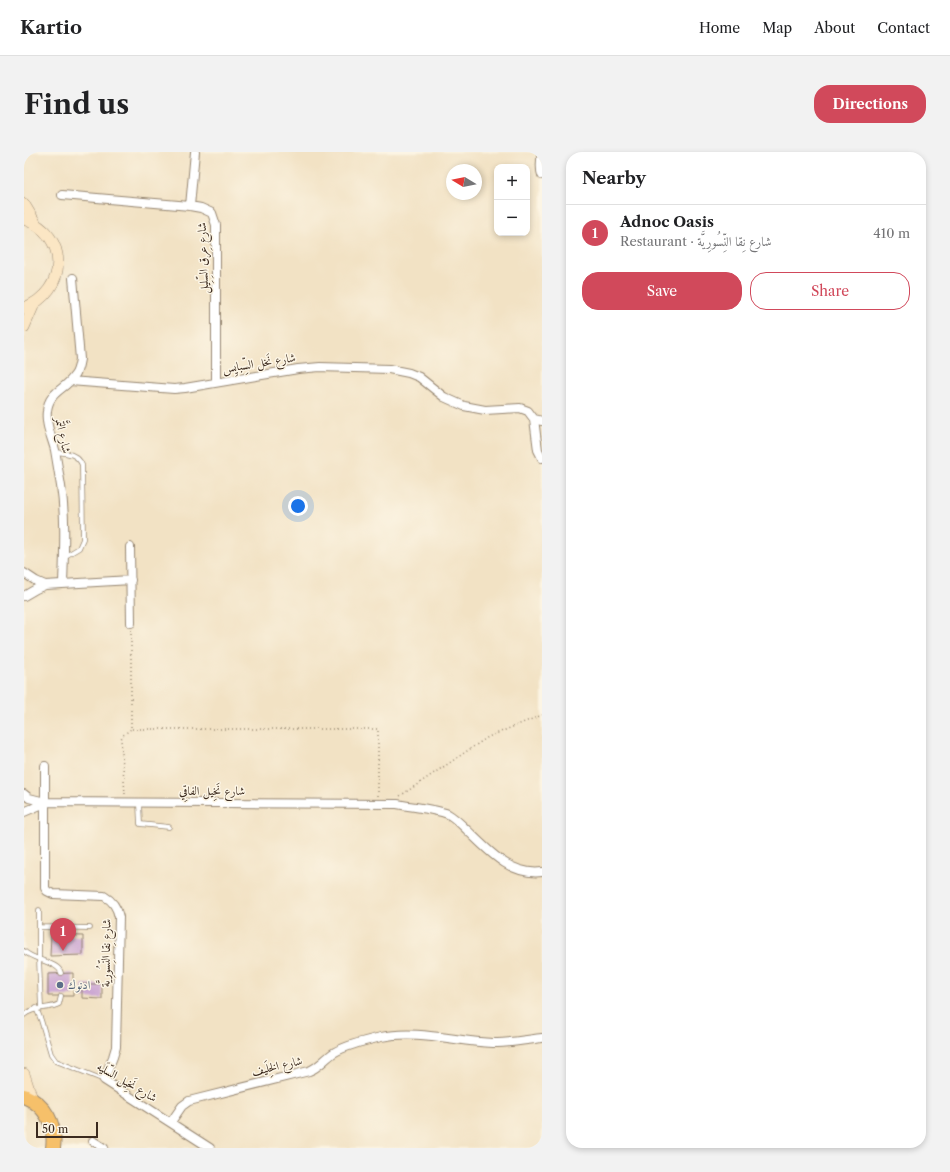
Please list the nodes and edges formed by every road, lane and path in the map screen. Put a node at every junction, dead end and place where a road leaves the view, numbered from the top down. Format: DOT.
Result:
graph roads {
  1 [pos="195,152"];
  2 [pos="541,152"];
  3 [pos="542,175"];
  4 [pos="62,195"];
  5 [pos="24,204"];
  6 [pos="190,206"];
  7 [pos="24,219"];
  8 [pos="36,224"];
  9 [pos="73,278"];
  10 [pos="29,306"];
  11 [pos="24,327"];
  12 [pos="70,381"];
  13 [pos="216,382"];
  14 [pos="538,420"];
  15 [pos="55,452"];
  16 [pos="542,458"];
  17 [pos="130,547"];
  18 [pos="64,557"];
  19 [pos="24,573"];
  20 [pos="131,580"];
  21 [pos="62,584"];
  22 [pos="46,585"];
  23 [pos="24,596"];
  24 [pos="131,623"];
  25 [pos="542,715"];
  26 [pos="130,729"];
  27 [pos="45,766"];
  28 [pos="24,794"];
  29 [pos="45,802"];
  30 [pos="126,802"];
  31 [pos="139,802"];
  32 [pos="378,803"];
  33 [pos="390,803"];
  34 [pos="24,812"];
  35 [pos="169,826"];
  36 [pos="542,872"];
  37 [pos="39,910"];
  38 [pos="39,927"];
  39 [pos="90,928"];
  40 [pos="24,951"];
  41 [pos="39,960"];
  42 [pos="61,973"];
  43 [pos="61,996"];
  44 [pos="39,1008"];
  45 [pos="24,1015"];
  46 [pos="542,1038"];
  47 [pos="24,1074"];
  48 [pos="104,1080"];
  49 [pos="28,1097"];
  50 [pos="171,1122"];
  51 [pos="53,1127"];
  52 [pos="93,1141"];
  53 [pos="53,1148"];
  54 [pos="64,1148"];
  55 [pos="104,1148"];
  56 [pos="210,1148"];
  1 -- 6 [label="street"];
  2 -- 3 [label="street"];
  4 -- 6 [label="street, شارع عِرق السِّلِيل"];
  5 -- 8 [label="street"];
  6 -- 13 [label="street, شارع عِرق السِّلِيل"];
  7 -- 8 [label="street"];
  8 -- 10 [label="street"];
  9 -- 12 [label="street, شارع التَّمر"];
  10 -- 11 [label="street"];
  12 -- 13 [label="street, شارع نَخل السِّبايِس"];
  12 -- 15 [label="street, شارع التَّمر"];
  13 -- 14 [label="street, شارع نَخل السِّبايِس"];
  14 -- 16 [label="street"];
  15 -- 18 [label="street, شارع التَّمر"];
  15 -- 18 [label="lane"];
  17 -- 20 [label="street"];
  18 -- 21 [label="street, شارع التَّمر"];
  19 -- 22 [label="street"];
  20 -- 21 [label="street"];
  20 -- 24 [label="street"];
  21 -- 22 [label="street"];
  22 -- 23 [label="street"];
  24 -- 26 [label="path"];
  25 -- 33 [label="path"];
  26 -- 30 [label="path"];
  26 -- 32 [label="path"];
  27 -- 29 [label="street"];
  28 -- 29 [label="street, شارع نَخِيل الفاقِي"];
  29 -- 30 [label="street, شارع نَخِيل الفاقِي"];
  29 -- 34 [label="street, شارع نَخِيل الفاقِي"];
  29 -- 48 [label="street, شارع نِقا النِّسُورِيَّة"];
  30 -- 31 [label="street, شارع نَخِيل الفاقِي"];
  31 -- 32 [label="street, شارع نَخِيل الفاقِي"];
  31 -- 35 [label="lane"];
  32 -- 33 [label="street, شارع نَخِيل الفاقِي"];
  33 -- 36 [label="street, شارع نَخِيل الفاقِي"];
  37 -- 38 [label="lane, شارع نَخِيل السّلَيه"];
  38 -- 39 [label="lane"];
  38 -- 41 [label="lane, شارع نَخِيل السّلَيه"];
  40 -- 41 [label="lane"];
  41 -- 42 [label="lane"];
  41 -- 44 [label="lane, شارع نَخِيل السّلَيه"];
  43 -- 44 [label="lane"];
  44 -- 45 [label="lane"];
  44 -- 48 [label="lane, شارع نَخِيل السّلَيه"];
  46 -- 50 [label="street, شارع الخِلَيف"];
  47 -- 49 [label="street"];
  48 -- 50 [label="street, شارع نَخِيل السّلَيه"];
  49 -- 51 [label="highway"];
  50 -- 56 [label="street, شارع نَخِيل السّلَيه"];
  51 -- 53 [label="highway"];
  51 -- 54 [label="highway"];
  52 -- 55 [label="street"];
}
